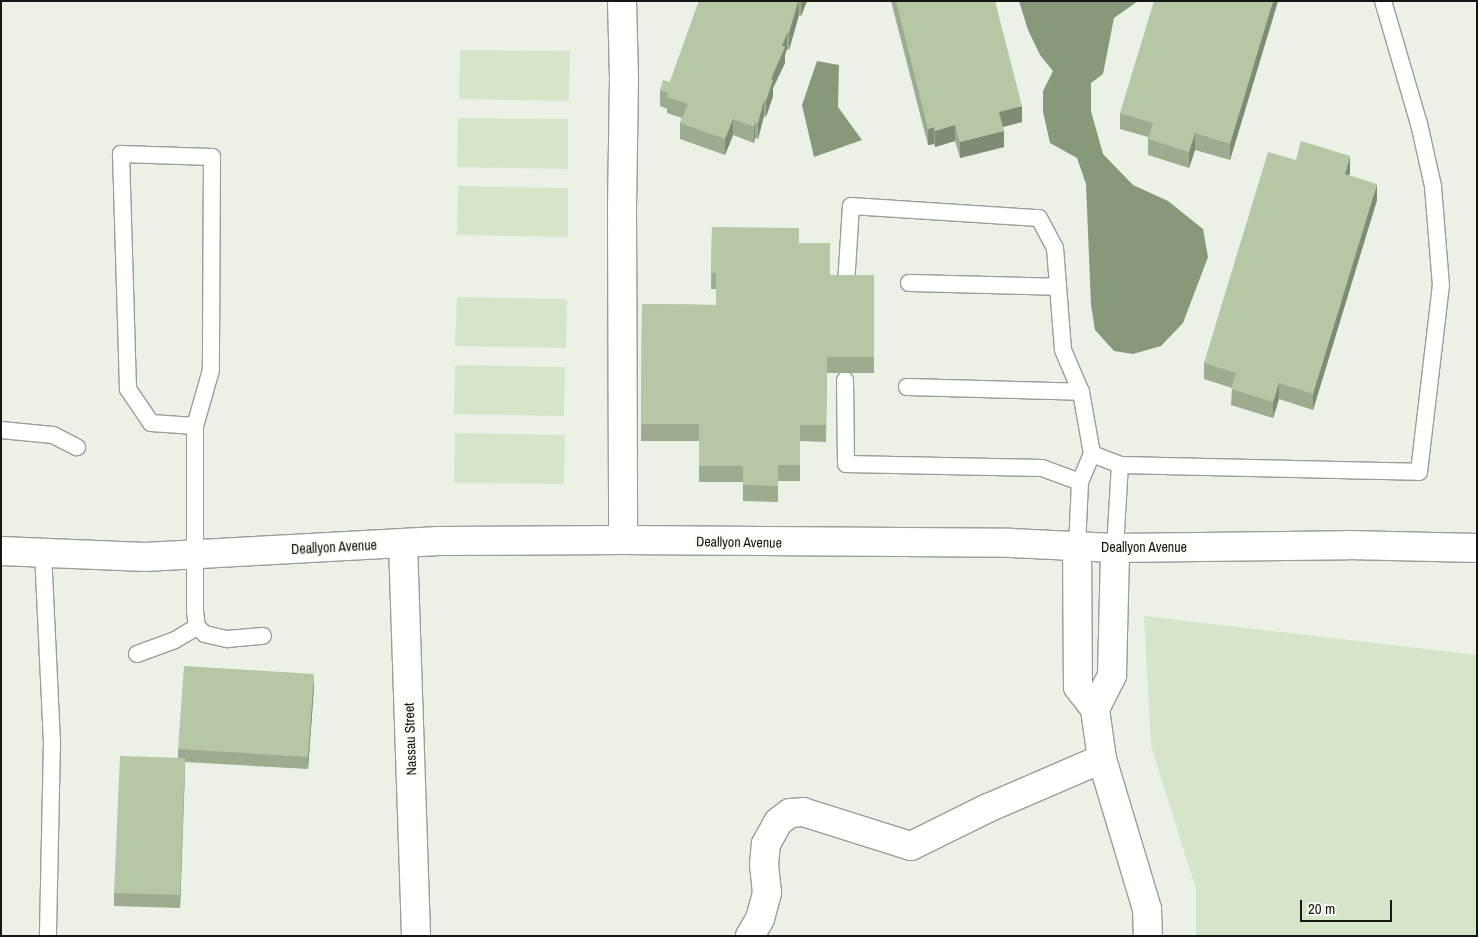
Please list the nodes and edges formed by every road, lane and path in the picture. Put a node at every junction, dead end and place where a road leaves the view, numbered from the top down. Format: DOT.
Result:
graph roads {
  1 [pos="622,1"];
  2 [pos="1383,1"];
  3 [pos="909,283"];
  4 [pos="846,285"];
  5 [pos="1058,287"];
  6 [pos="845,380"];
  7 [pos="907,387"];
  8 [pos="1081,392"];
  9 [pos="195,426"];
  10 [pos="1,430"];
  11 [pos="77,446"];
  12 [pos="1092,454"];
  13 [pos="1120,465"];
  14 [pos="1080,482"];
  15 [pos="623,540"];
  16 [pos="403,543"];
  17 [pos="1077,546"];
  18 [pos="1115,548"];
  19 [pos="1477,548"];
  20 [pos="1,551"];
  21 [pos="43,552"];
  22 [pos="196,554"];
  23 [pos="197,627"];
  24 [pos="263,636"];
  25 [pos="137,654"];
  26 [pos="1095,709"];
  27 [pos="1102,759"];
  28 [pos="48,936"];
  29 [pos="416,936"];
  30 [pos="750,936"];
  31 [pos="1148,936"];
  1 -- 15 [label="street"];
  2 -- 13 [label="lane"];
  3 -- 5 [label="lane"];
  4 -- 5 [label="lane"];
  5 -- 8 [label="lane"];
  6 -- 14 [label="lane"];
  7 -- 8 [label="lane"];
  8 -- 12 [label="lane"];
  9 -- 9 [label="lane"];
  9 -- 22 [label="lane"];
  10 -- 11 [label="lane"];
  12 -- 13 [label="lane"];
  12 -- 14 [label="lane"];
  13 -- 18 [label="lane"];
  14 -- 17 [label="lane"];
  15 -- 16 [label="street, Deallyon Avenue"];
  15 -- 17 [label="street, Deallyon Avenue"];
  16 -- 22 [label="street, Deallyon Avenue"];
  16 -- 29 [label="street, Nassau Street"];
  17 -- 18 [label="street, Deallyon Avenue"];
  17 -- 26 [label="street"];
  18 -- 19 [label="street, Deallyon Avenue"];
  18 -- 26 [label="street"];
  20 -- 21 [label="street, Deallyon Avenue"];
  21 -- 22 [label="street, Deallyon Avenue"];
  21 -- 28 [label="lane"];
  22 -- 23 [label="lane"];
  23 -- 24 [label="lane"];
  23 -- 25 [label="lane"];
  26 -- 27 [label="street"];
  27 -- 30 [label="street"];
  27 -- 31 [label="street"];
}
